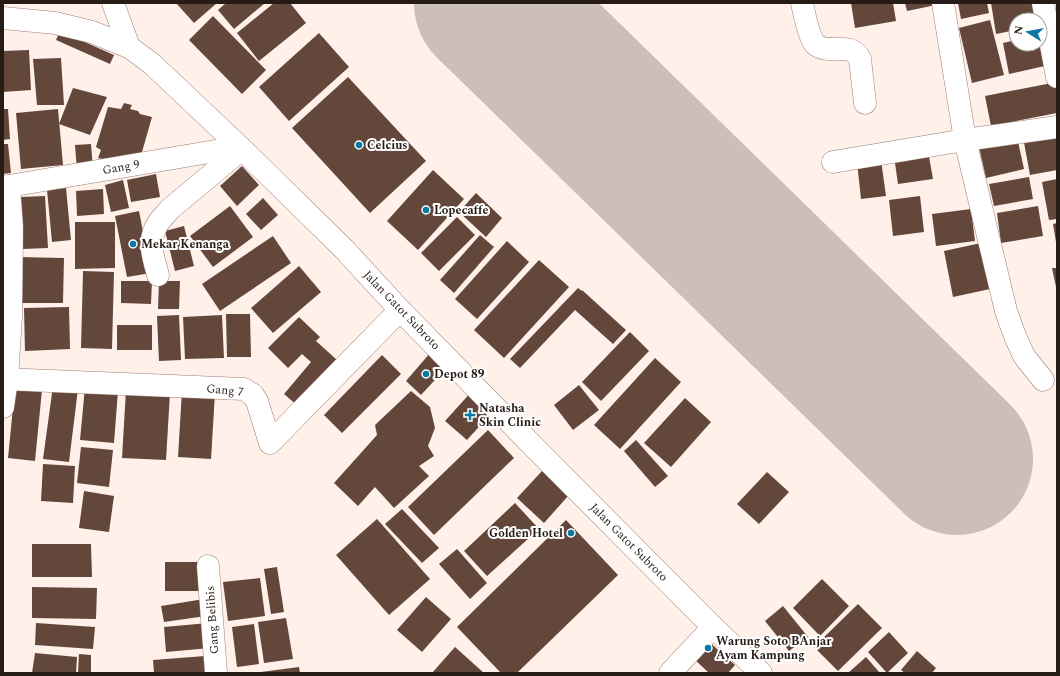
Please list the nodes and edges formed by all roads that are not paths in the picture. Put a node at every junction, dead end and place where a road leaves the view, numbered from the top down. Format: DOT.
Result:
graph roads {
  1 [pos="113,3"];
  2 [pos="802,3"];
  3 [pos="943,3"];
  4 [pos="1043,3"];
  5 [pos="3,18"];
  6 [pos="129,47"];
  7 [pos="1057,77"];
  8 [pos="865,103"];
  9 [pos="1057,127"];
  10 [pos="965,140"];
  11 [pos="241,148"];
  12 [pos="833,162"];
  13 [pos="6,187"];
  14 [pos="158,275"];
  15 [pos="400,310"];
  16 [pos="5,379"];
  17 [pos="1043,380"];
  18 [pos="3,407"];
  19 [pos="208,566"];
  20 [pos="713,627"];
  21 [pos="216,673"];
  22 [pos="670,673"];
  23 [pos="761,673"];
  1 -- 6 [label="street"];
  2 -- 8 [label="street"];
  3 -- 10 [label="street"];
  4 -- 7 [label="street"];
  5 -- 6 [label="street, Jalan Gatot Subroto"];
  6 -- 11 [label="street, Jalan Gatot Subroto"];
  9 -- 10 [label="street"];
  10 -- 12 [label="street"];
  10 -- 17 [label="street"];
  11 -- 13 [label="street, Gang 9"];
  11 -- 14 [label="street"];
  11 -- 15 [label="street, Jalan Gatot Subroto"];
  13 -- 16 [label="street"];
  15 -- 16 [label="street, Gang 7"];
  15 -- 20 [label="street, Jalan Gatot Subroto"];
  16 -- 18 [label="street"];
  19 -- 21 [label="street, Gang Belibis"];
  20 -- 22 [label="street"];
  20 -- 23 [label="street, Jalan Gatot Subroto"];
}
